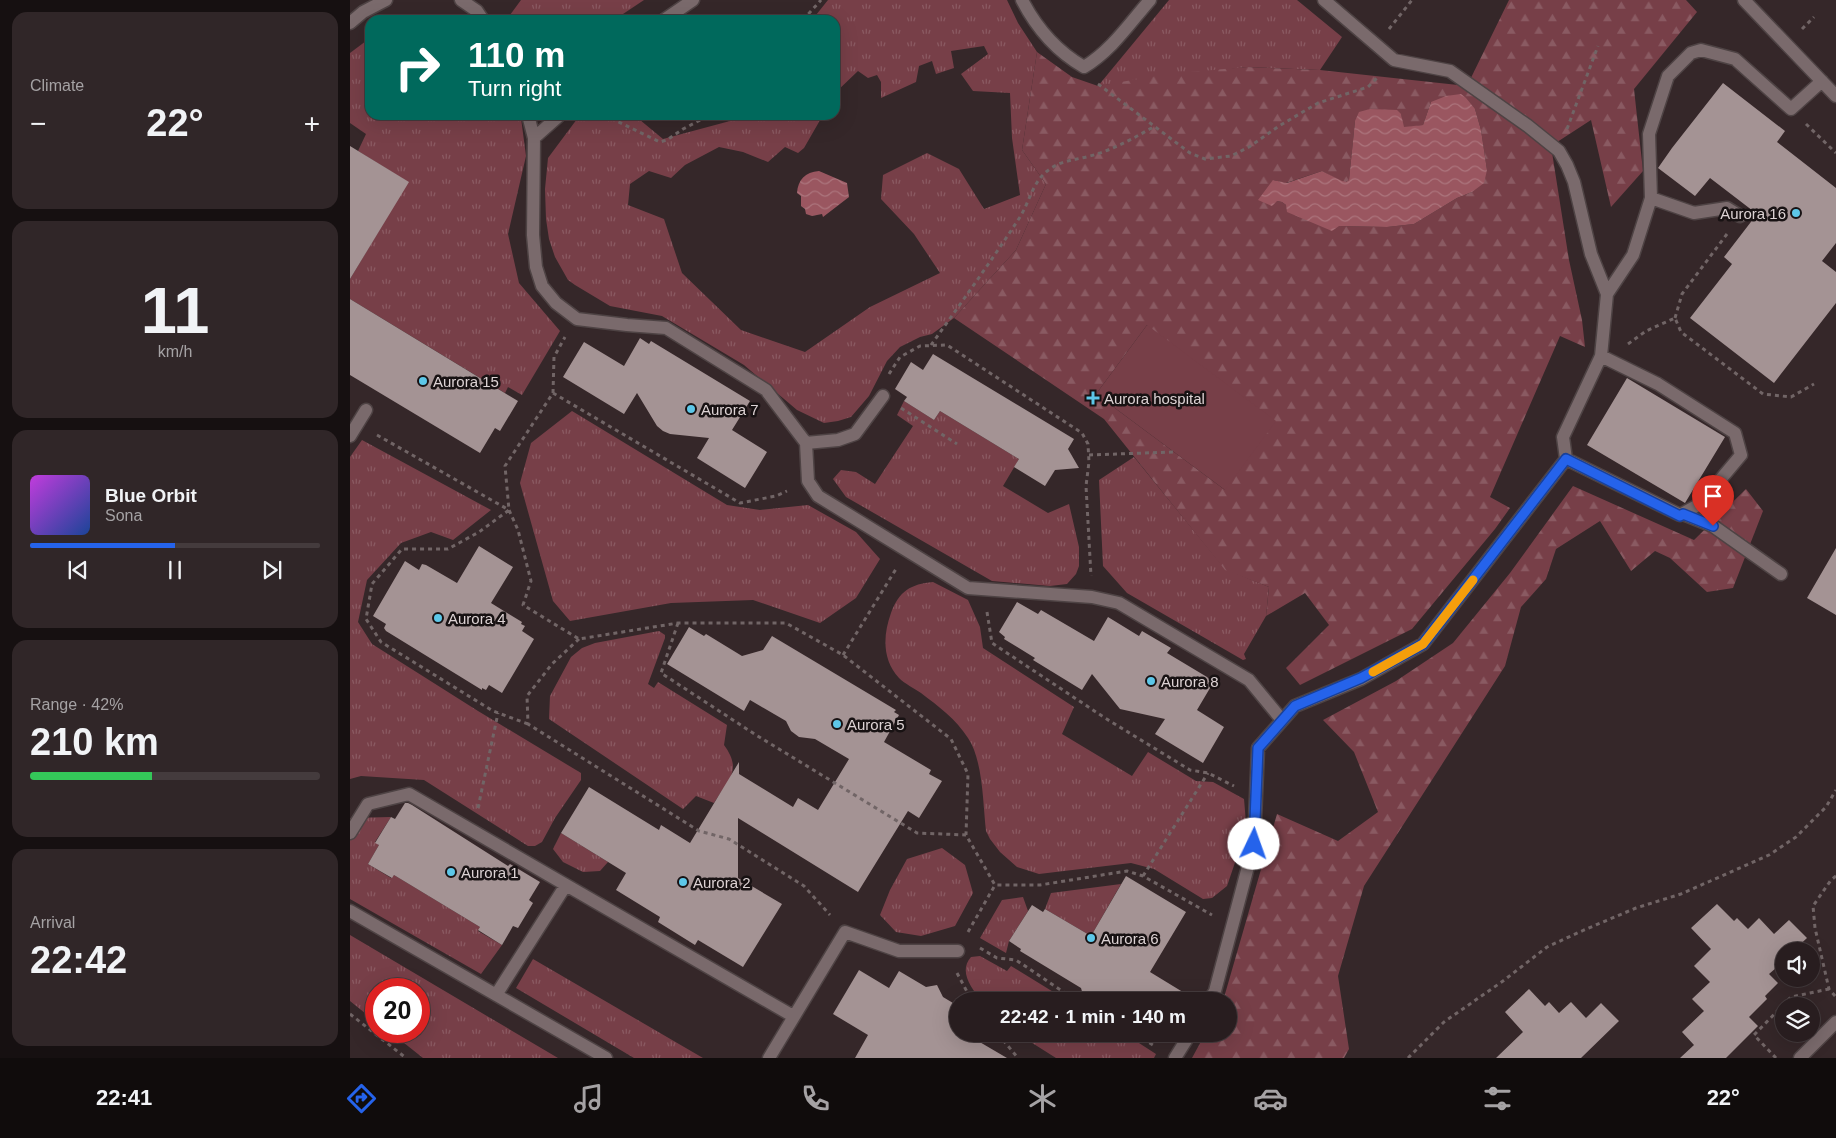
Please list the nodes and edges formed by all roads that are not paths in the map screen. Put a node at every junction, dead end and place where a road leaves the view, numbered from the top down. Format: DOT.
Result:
graph roads {
  1 [pos="463,0"];
  2 [pos="693,0"];
  3 [pos="1022,0"];
  4 [pos="1150,0"];
  5 [pos="1324,0"];
  6 [pos="1744,0"];
  7 [pos="380,1"];
  8 [pos="480,15"];
  9 [pos="671,15"];
  10 [pos="350,23"];
  11 [pos="1822,81"];
  12 [pos="1836,96"];
  13 [pos="529,120"];
  14 [pos="554,120"];
  15 [pos="534,138"];
  16 [pos="1651,198"];
  17 [pos="1740,216"];
  18 [pos="1607,294"];
  19 [pos="1601,356"];
  20 [pos="883,396"];
  21 [pos="366,410"];
  22 [pos="350,436"];
  23 [pos="806,443"];
  24 [pos="1566,459"];
  25 [pos="1683,514"];
  26 [pos="1781,574"];
  27 [pos="1282,720"];
  28 [pos="350,834"];
  29 [pos="566,885"];
  30 [pos="350,911"];
  31 [pos="958,951"];
  32 [pos="1214,992"];
  33 [pos="496,995"];
  34 [pos="794,1016"];
  35 [pos="1836,1022"];
  36 [pos="1185,1042"];
  37 [pos="606,1058"];
  38 [pos="769,1058"];
  39 [pos="1176,1058"];
  40 [pos="1800,1058"];
  1 -- 8 [label="street"];
  2 -- 9 [label="street"];
  3 -- 4 [label="street"];
  5 -- 18 [label="street"];
  6 -- 11 [label="street"];
  7 -- 10 [label="street"];
  11 -- 12 [label="street"];
  11 -- 16 [label="street"];
  13 -- 15 [label="street"];
  14 -- 15 [label="street"];
  15 -- 23 [label="street"];
  16 -- 17 [label="street"];
  16 -- 18 [label="street"];
  18 -- 19 [label="street"];
  19 -- 24 [label="street"];
  19 -- 25 [label="street"];
  20 -- 23 [label="street"];
  21 -- 22 [label="street"];
  23 -- 27 [label="street"];
  24 -- 25 [label="street"];
  24 -- 27 [label="street"];
  25 -- 26 [label="street"];
  27 -- 32 [label="street"];
  28 -- 29 [label="street"];
  29 -- 33 [label="street"];
  29 -- 34 [label="street"];
  30 -- 33 [label="street"];
  31 -- 34 [label="street"];
  33 -- 37 [label="street"];
  34 -- 38 [label="street"];
  35 -- 40 [label="street"];
  36 -- 39 [label="street"];
}
